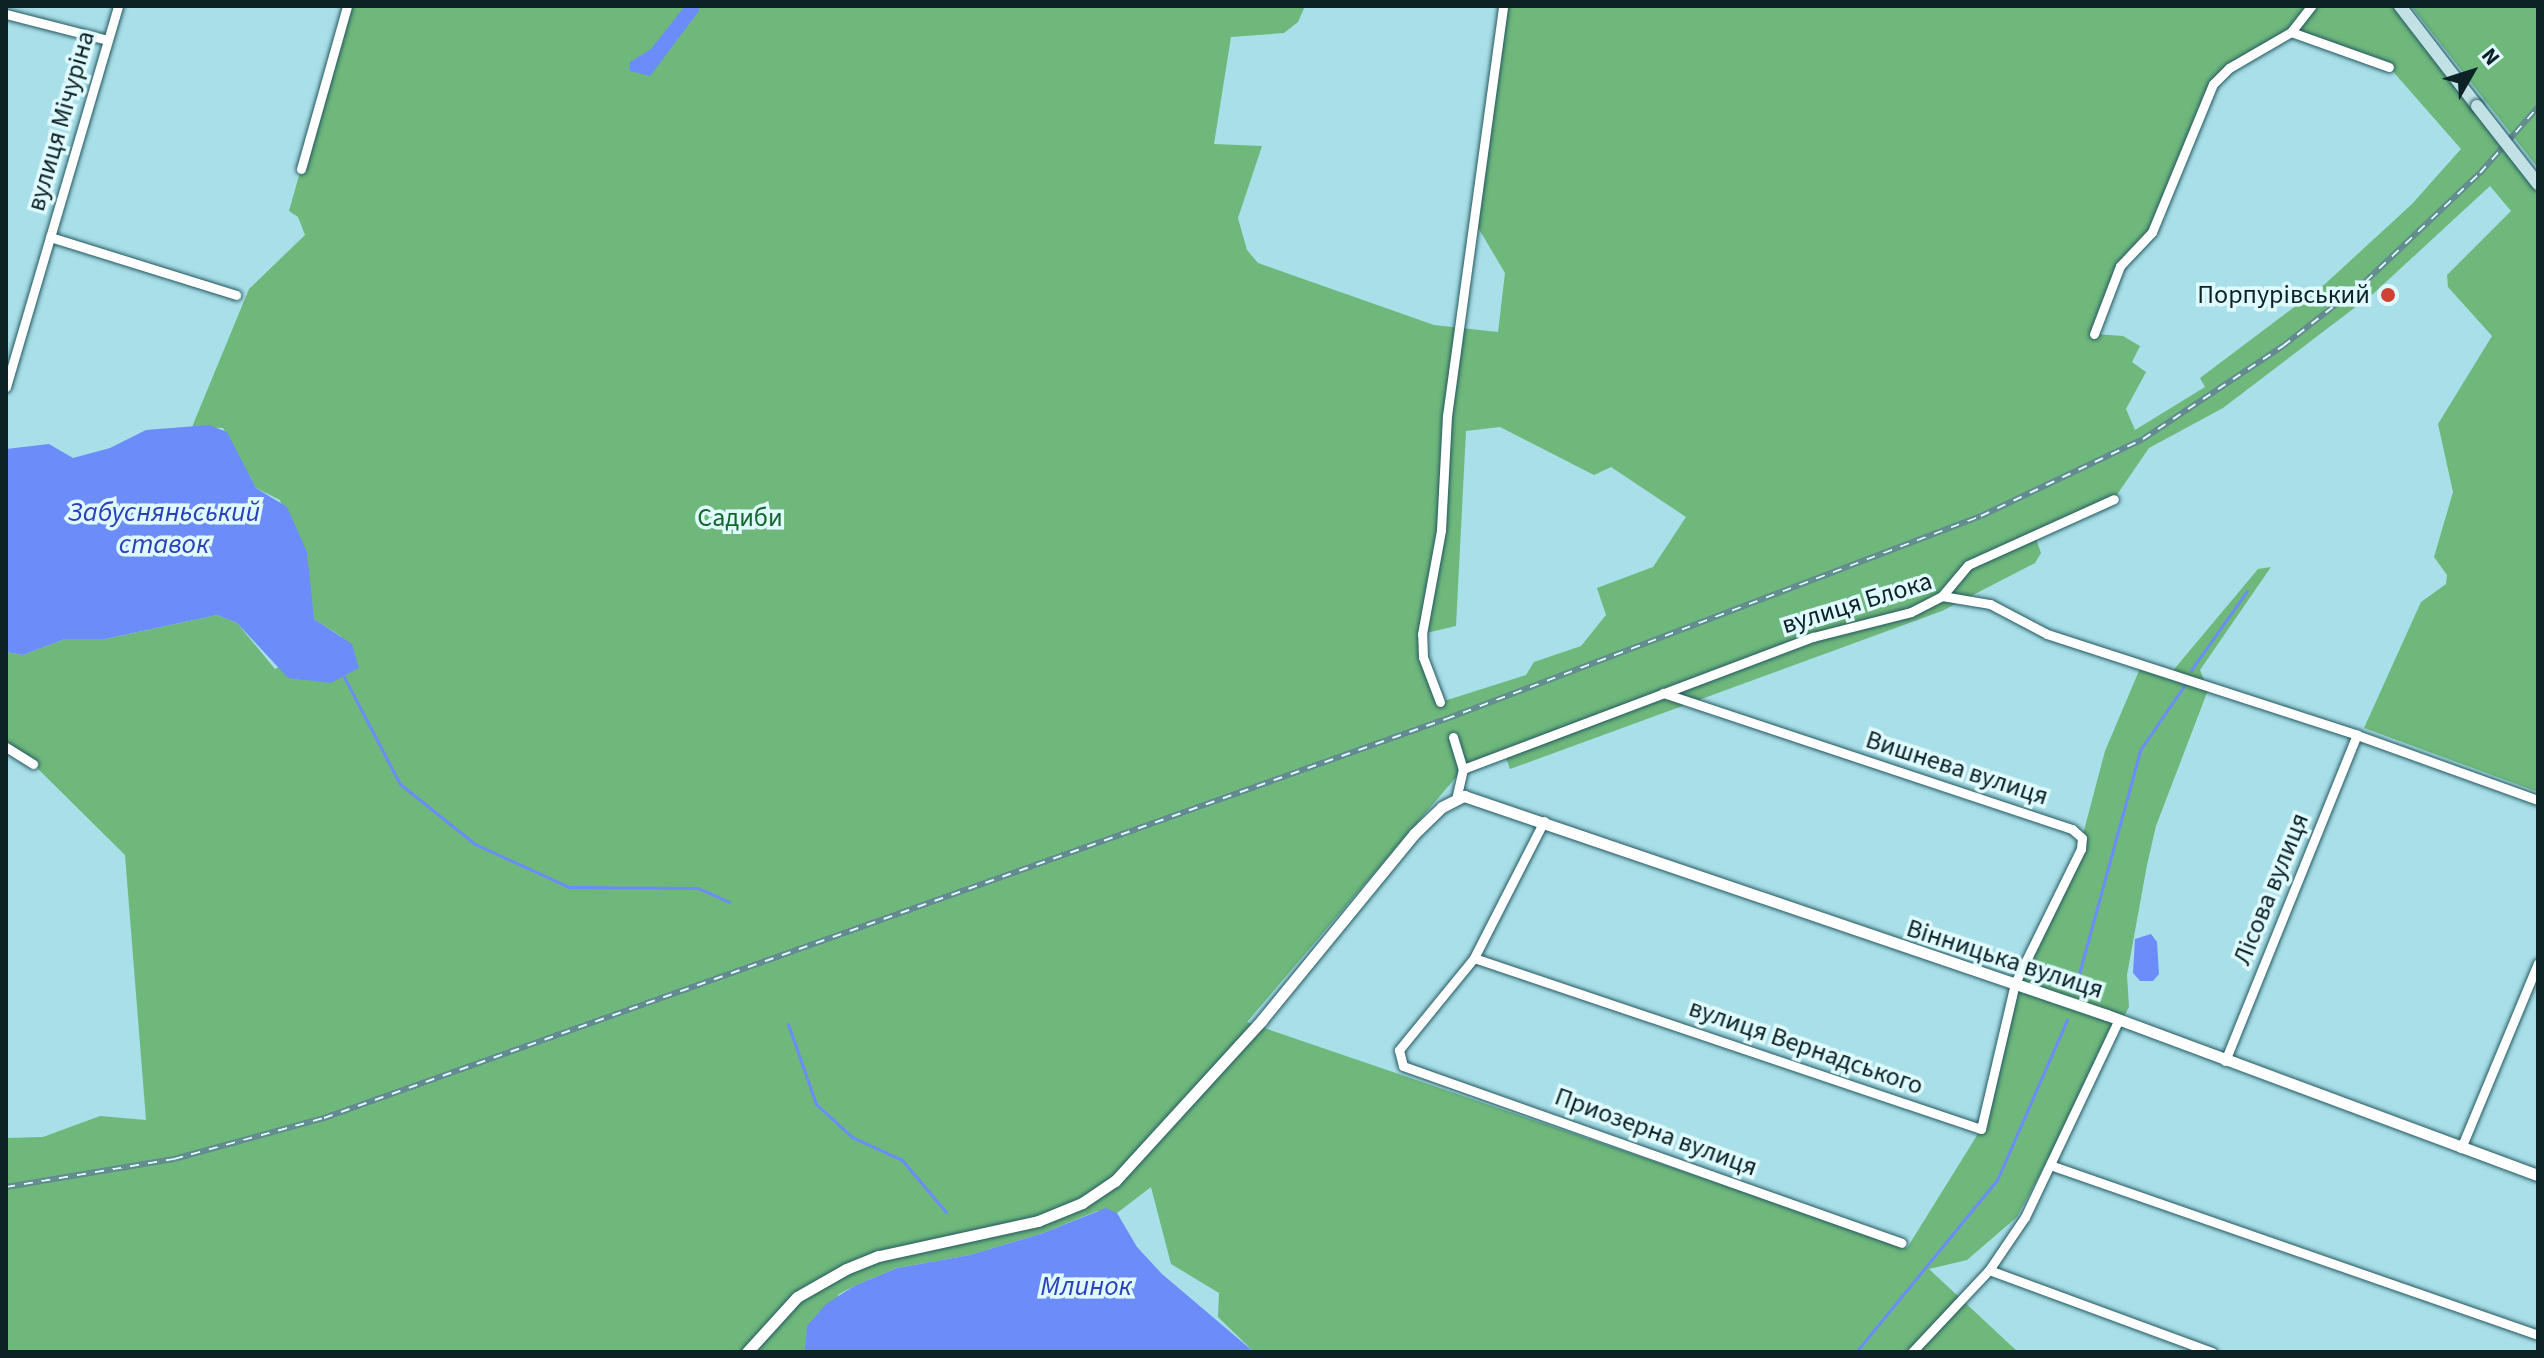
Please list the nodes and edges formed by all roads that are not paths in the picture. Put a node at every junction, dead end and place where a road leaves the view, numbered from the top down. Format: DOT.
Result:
graph roads {
  1 [pos="118,6"];
  2 [pos="347,6"];
  3 [pos="1503,6"];
  4 [pos="2311,6"];
  5 [pos="2400,6"];
  6 [pos="6,14"];
  7 [pos="2291,32"];
  8 [pos="107,40"];
  9 [pos="2389,67"];
  10 [pos="301,169"];
  11 [pos="2538,184"];
  12 [pos="50,237"];
  13 [pos="236,295"];
  14 [pos="2094,334"];
  15 [pos="6,387"];
  16 [pos="2114,499"];
  17 [pos="1942,596"];
  18 [pos="1663,693"];
  19 [pos="1440,702"];
  20 [pos="2357,735"];
  21 [pos="1453,737"];
  22 [pos="6,747"];
  23 [pos="33,764"];
  24 [pos="1463,769"];
  25 [pos="1456,799"];
  26 [pos="2538,800"];
  27 [pos="1544,821"];
  28 [pos="1474,958"];
  29 [pos="2538,963"];
  30 [pos="2015,983"];
  31 [pos="2119,1019"];
  32 [pos="2225,1061"];
  33 [pos="2461,1148"];
  34 [pos="2050,1165"];
  35 [pos="2538,1175"];
  36 [pos="1902,1243"];
  37 [pos="1989,1270"];
  38 [pos="2538,1335"];
  39 [pos="747,1352"];
  40 [pos="1912,1352"];
  41 [pos="2212,1352"];
  1 -- 8 [label="street, вулиця Мічуріна"];
  2 -- 10 [label="street"];
  3 -- 19 [label="street"];
  4 -- 7 [label="street"];
  5 -- 11 [label="main road, bridge"];
  6 -- 8 [label="street"];
  7 -- 9 [label="street"];
  7 -- 14 [label="street"];
  8 -- 12 [label="street, вулиця Мічуріна"];
  12 -- 13 [label="street"];
  12 -- 15 [label="street, вулиця Мічуріна"];
  16 -- 17 [label="street"];
  17 -- 18 [label="street, вулиця Блока"];
  17 -- 20 [label="street, вулиця Блока"];
  18 -- 24 [label="street, вулиця Блока"];
  18 -- 30 [label="street, Вишнева вулиця"];
  20 -- 26 [label="street, вулиця Блока"];
  20 -- 32 [label="street, Лісова вулиця"];
  21 -- 24 [label="street"];
  22 -- 23 [label="street"];
  24 -- 25 [label="street"];
  25 -- 27 [label="street, Вінницька вулиця"];
  25 -- 39 [label="street"];
  27 -- 28 [label="street"];
  27 -- 30 [label="street, Вінницька вулиця"];
  28 -- 30 [label="street, вулиця Вернадського"];
  28 -- 36 [label="street, Приозерна вулиця"];
  29 -- 33 [label="street"];
  30 -- 31 [label="street, Вінницька вулиця"];
  31 -- 32 [label="street, Вінницька вулиця"];
  31 -- 34 [label="street"];
  32 -- 33 [label="street, Вінницька вулиця"];
  33 -- 35 [label="street, Вінницька вулиця"];
  34 -- 37 [label="street"];
  34 -- 38 [label="street"];
  37 -- 40 [label="street"];
  37 -- 41 [label="street"];
}
